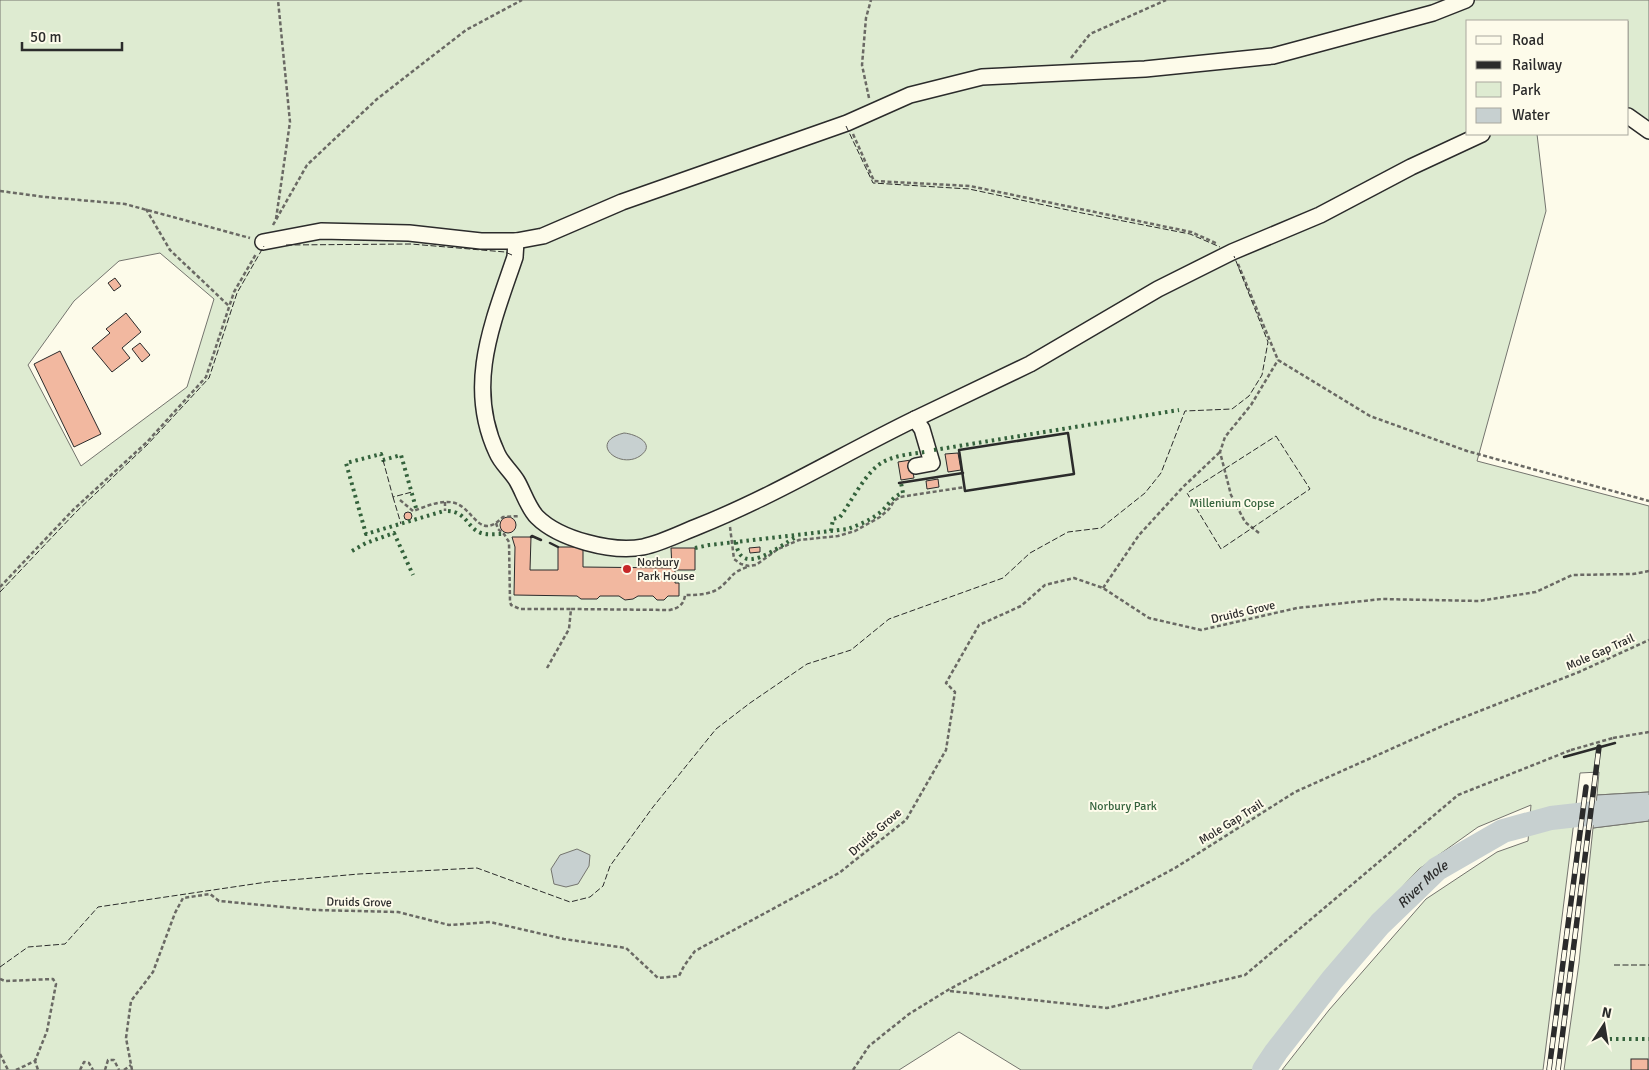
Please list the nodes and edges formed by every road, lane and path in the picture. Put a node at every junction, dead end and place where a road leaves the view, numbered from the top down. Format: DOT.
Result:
graph roads {
  1 [pos="278,0"];
  2 [pos="522,0"];
  3 [pos="871,0"];
  4 [pos="1166,0"];
  5 [pos="1466,0"];
  6 [pos="1059,73"];
  7 [pos="872,112"];
  8 [pos="1629,117"];
  9 [pos="847,123"];
  10 [pos="1649,132"];
  11 [pos="1480,135"];
  12 [pos="0,191"];
  13 [pos="146,210"];
  14 [pos="276,221"];
  15 [pos="516,241"];
  16 [pos="264,242"];
  17 [pos="1233,252"];
  18 [pos="229,306"];
  19 [pos="1278,360"];
  20 [pos="915,419"];
  21 [pos="1220,452"];
  22 [pos="916,466"];
  23 [pos="965,487"];
  24 [pos="400,500"];
  25 [pos="1649,501"];
  26 [pos="445,502"];
  27 [pos="445,511"];
  28 [pos="536,516"];
  29 [pos="720,518"];
  30 [pos="496,523"];
  31 [pos="1259,534"];
  32 [pos="749,566"];
  33 [pos="1649,571"];
  34 [pos="0,588"];
  35 [pos="1103,588"];
  36 [pos="570,609"];
  37 [pos="1649,640"];
  38 [pos="547,668"];
  39 [pos="1649,732"];
  40 [pos="0,979"];
  41 [pos="948,990"];
  42 [pos="0,1054"];
  43 [pos="35,1061"];
  44 [pos="131,1065"];
  45 [pos="8,1070"];
  46 [pos="16,1070"];
  47 [pos="38,1070"];
  48 [pos="80,1070"];
  49 [pos="93,1070"];
  50 [pos="105,1070"];
  51 [pos="119,1070"];
  52 [pos="124,1070"];
  53 [pos="132,1070"];
  54 [pos="854,1070"];
  1 -- 14 [label="path"];
  2 -- 14 [label="path"];
  3 -- 7 [label="path"];
  4 -- 6 [label="path"];
  5 -- 6 [label="lane"];
  6 -- 7 [label="lane"];
  7 -- 9 [label="lane"];
  8 -- 10 [label="lane"];
  9 -- 15 [label="lane"];
  9 -- 17 [label="path"];
  11 -- 17 [label="lane"];
  12 -- 13 [label="path"];
  13 -- 16 [label="path"];
  13 -- 18 [label="path"];
  14 -- 16 [label="path"];
  15 -- 16 [label="lane"];
  15 -- 28 [label="lane"];
  16 -- 18 [label="path"];
  17 -- 19 [label="path"];
  17 -- 20 [label="lane"];
  18 -- 34 [label="path"];
  19 -- 21 [label="path"];
  19 -- 25 [label="path"];
  20 -- 22 [label="lane"];
  20 -- 29 [label="lane"];
  21 -- 31 [label="path"];
  21 -- 35 [label="path"];
  23 -- 32 [label="path"];
  24 -- 26 [label="path"];
  26 -- 27 [label="path"];
  26 -- 30 [label="path"];
  28 -- 29 [label="lane"];
  28 -- 30 [label="path"];
  29 -- 32 [label="path"];
  30 -- 36 [label="path"];
  32 -- 36 [label="path"];
  33 -- 35 [label="path, Druids Grove"];
  35 -- 44 [label="path, Druids Grove"];
  36 -- 38 [label="path"];
  37 -- 41 [label="path, Mole Gap Trail"];
  39 -- 41 [label="path, bridge"];
  40 -- 43 [label="path"];
  41 -- 54 [label="path, Mole Gap Trail"];
  42 -- 45 [label="path"];
  43 -- 46 [label="path"];
  43 -- 47 [label="path"];
  44 -- 52 [label="path"];
  44 -- 53 [label="path, Druids Grove"];
  48 -- 49 [label="path"];
  50 -- 51 [label="path"];
}
